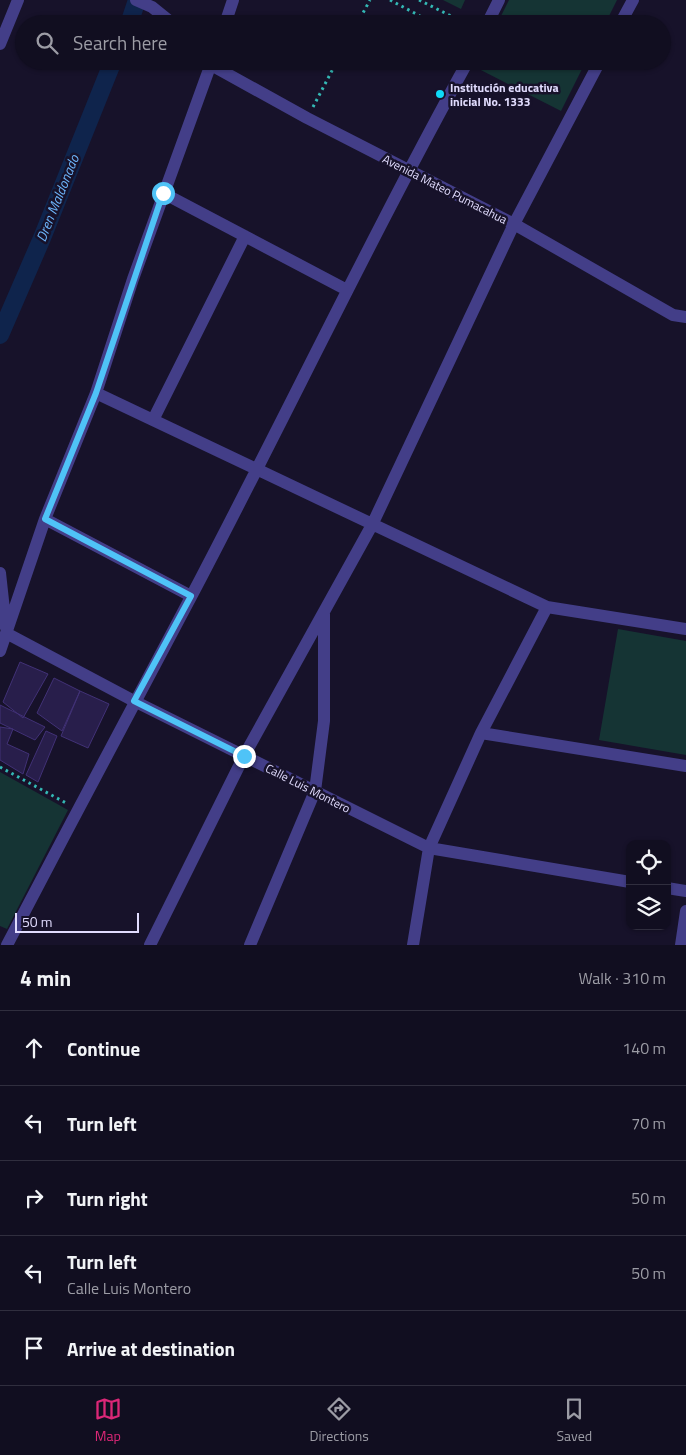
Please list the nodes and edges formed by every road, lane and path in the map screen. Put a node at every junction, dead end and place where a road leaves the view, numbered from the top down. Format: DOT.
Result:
graph roads {
  1 [pos="18,0"];
  2 [pos="136,0"];
  3 [pos="233,0"];
  4 [pos="370,0"];
  5 [pos="390,0"];
  6 [pos="419,0"];
  7 [pos="499,0"];
  8 [pos="633,0"];
  9 [pos="161,15"];
  10 [pos="228,15"];
  11 [pos="362,15"];
  12 [pos="418,15"];
  13 [pos="449,15"];
  14 [pos="492,15"];
  15 [pos="625,15"];
  16 [pos="0,44"];
  17 [pos="207,70"];
  18 [pos="221,70"];
  19 [pos="332,70"];
  20 [pos="463,70"];
  21 [pos="595,70"];
  22 [pos="307,118"];
  23 [pos="408,171"];
  24 [pos="163,193"];
  25 [pos="514,224"];
  26 [pos="245,236"];
  27 [pos="347,290"];
  28 [pos="686,317"];
  29 [pos="96,393"];
  30 [pos="153,420"];
  31 [pos="256,469"];
  32 [pos="45,519"];
  33 [pos="372,525"];
  34 [pos="0,573"];
  35 [pos="191,596"];
  36 [pos="547,606"];
  37 [pos="324,612"];
  38 [pos="686,629"];
  39 [pos="6,633"];
  40 [pos="0,651"];
  41 [pos="134,701"];
  42 [pos="481,733"];
  43 [pos="244,756"];
  44 [pos="686,766"];
  45 [pos="0,767"];
  46 [pos="315,791"];
  47 [pos="78,810"];
  48 [pos="429,848"];
  49 [pos="626,881"];
  50 [pos="671,889"];
  51 [pos="686,891"];
  52 [pos="686,911"];
  53 [pos="256,943"];
  54 [pos="7,945"];
  55 [pos="150,945"];
  56 [pos="413,945"];
  57 [pos="680,945"];
  1 -- 16 [label="street"];
  2 -- 9 [label="street"];
  3 -- 10 [label="street"];
  4 -- 11 [label="path"];
  5 -- 12 [label="path"];
  6 -- 13 [label="path"];
  7 -- 14 [label="street"];
  8 -- 15 [label="street"];
  17 -- 24 [label="street"];
  18 -- 22 [label="street, Avenida Mateo Pumacahua"];
  19 -- 22 [label="path"];
  20 -- 23 [label="street"];
  21 -- 25 [label="street"];
  22 -- 23 [label="street, Avenida Mateo Pumacahua"];
  23 -- 25 [label="street, Avenida Mateo Pumacahua"];
  23 -- 27 [label="street"];
  24 -- 26 [label="street"];
  24 -- 29 [label="street"];
  25 -- 28 [label="street, Avenida Mateo Pumacahua"];
  25 -- 33 [label="street"];
  26 -- 27 [label="street"];
  26 -- 30 [label="street"];
  27 -- 31 [label="street"];
  29 -- 30 [label="street"];
  29 -- 32 [label="street"];
  30 -- 31 [label="street"];
  31 -- 33 [label="street"];
  31 -- 35 [label="street"];
  32 -- 35 [label="street"];
  32 -- 39 [label="street"];
  33 -- 36 [label="street"];
  33 -- 37 [label="street"];
  34 -- 39 [label="street"];
  35 -- 41 [label="street"];
  36 -- 38 [label="street"];
  36 -- 42 [label="street"];
  37 -- 43 [label="street"];
  37 -- 46 [label="street"];
  39 -- 40 [label="street"];
  39 -- 41 [label="street, Calle Luis Montero"];
  41 -- 43 [label="street, Calle Luis Montero"];
  41 -- 47 [label="street"];
  42 -- 44 [label="street"];
  42 -- 48 [label="street"];
  43 -- 46 [label="street, Calle Luis Montero"];
  43 -- 55 [label="street"];
  45 -- 47 [label="path"];
  46 -- 48 [label="street, Calle Luis Montero"];
  46 -- 53 [label="street"];
  47 -- 54 [label="street"];
  48 -- 49 [label="street, Calle Luis Montero"];
  48 -- 56 [label="street"];
  50 -- 51 [label="street"];
  52 -- 57 [label="street"];
}
